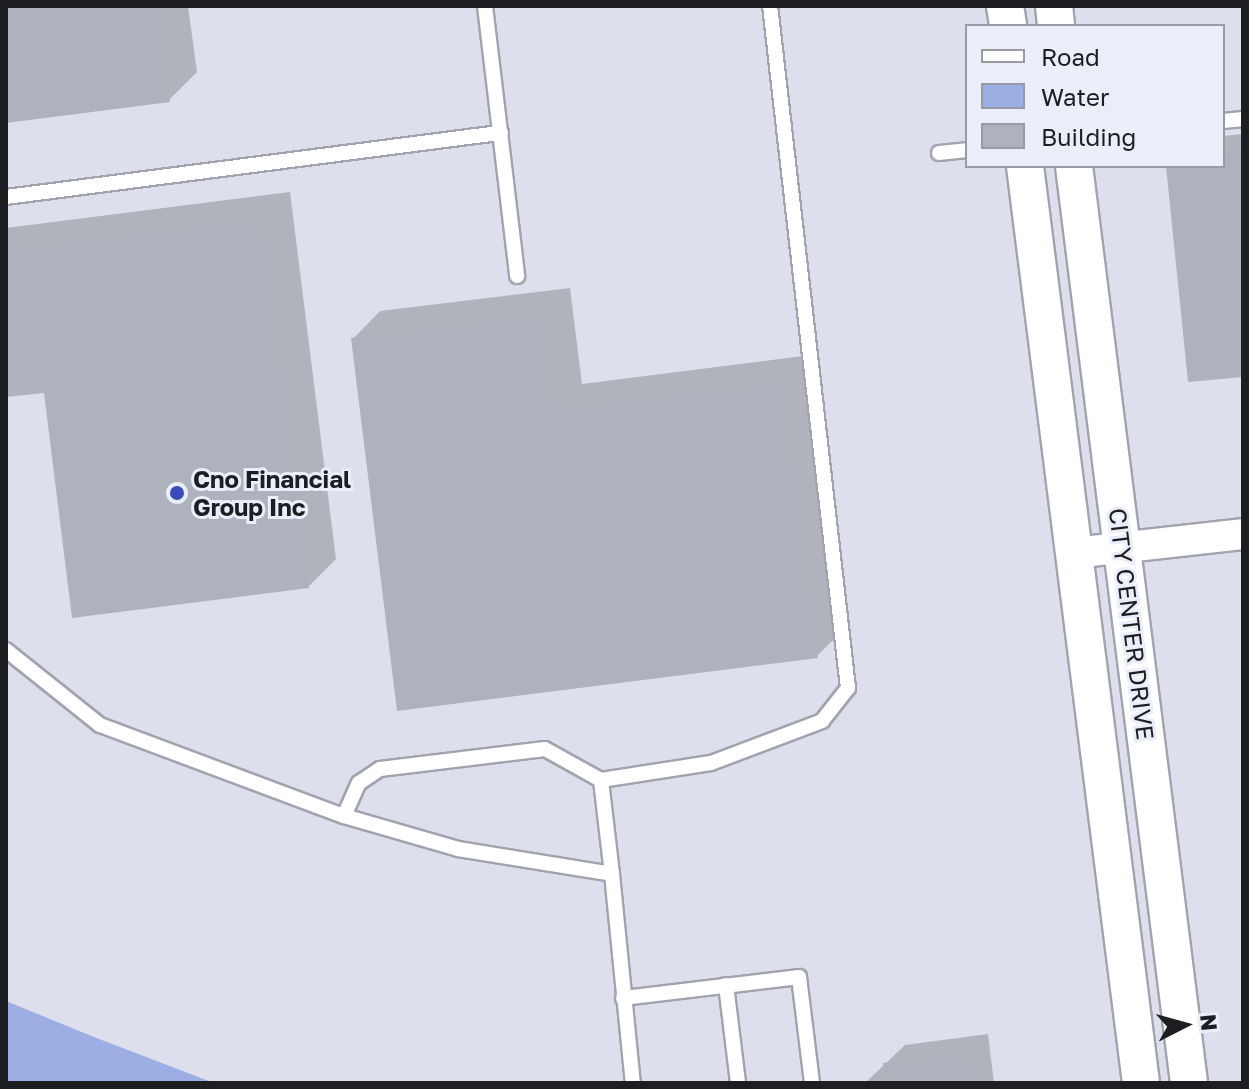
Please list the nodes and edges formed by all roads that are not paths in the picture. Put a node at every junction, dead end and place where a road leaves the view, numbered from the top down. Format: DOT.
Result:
graph roads {
  1 [pos="485,6"];
  2 [pos="770,6"];
  3 [pos="501,133"];
  4 [pos="965,150"];
  5 [pos="939,153"];
  6 [pos="1025,168"];
  7 [pos="1074,168"];
  8 [pos="6,197"];
  9 [pos="517,276"];
  10 [pos="1243,534"];
  11 [pos="1122,547"];
  12 [pos="1074,553"];
  13 [pos="6,650"];
  14 [pos="601,780"];
  15 [pos="344,816"];
  16 [pos="612,874"];
  17 [pos="726,985"];
  18 [pos="623,998"];
  19 [pos="633,1083"];
  20 [pos="738,1083"];
  21 [pos="812,1083"];
  22 [pos="1141,1083"];
  23 [pos="1189,1083"];
  1 -- 3 [label="lane"];
  2 -- 14 [label="lane"];
  3 -- 8 [label="lane"];
  3 -- 9 [label="lane"];
  4 -- 5 [label="lane"];
  6 -- 12 [label="street, CITY CENTER DRIVE"];
  7 -- 11 [label="street, CITY CENTER DRIVE"];
  10 -- 11 [label="street"];
  11 -- 12 [label="street"];
  11 -- 23 [label="street, CITY CENTER DRIVE"];
  12 -- 22 [label="street, CITY CENTER DRIVE"];
  13 -- 15 [label="lane"];
  14 -- 15 [label="lane"];
  14 -- 16 [label="lane"];
  15 -- 16 [label="lane"];
  16 -- 18 [label="lane"];
  17 -- 18 [label="lane"];
  17 -- 20 [label="lane"];
  17 -- 21 [label="lane"];
  18 -- 19 [label="lane"];
}
